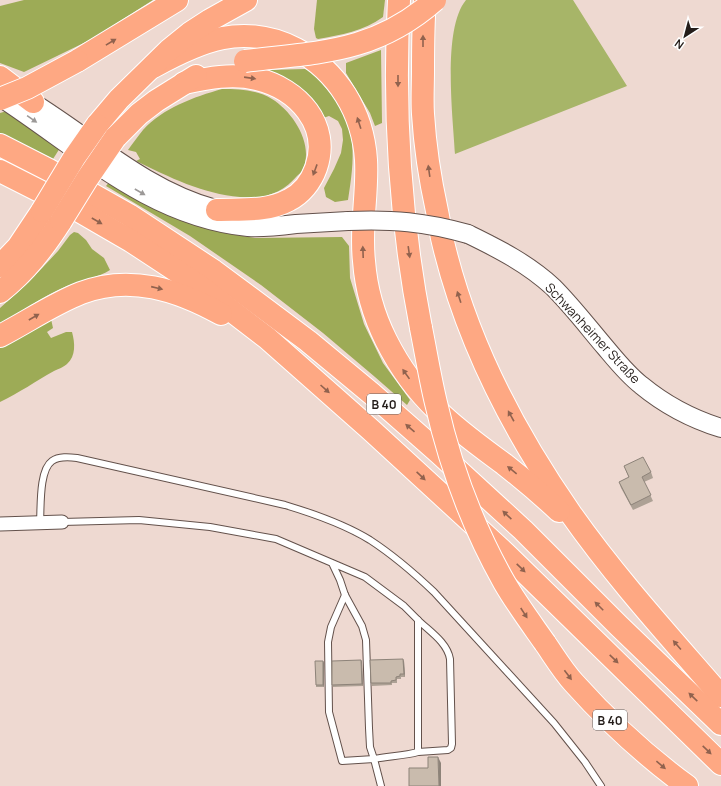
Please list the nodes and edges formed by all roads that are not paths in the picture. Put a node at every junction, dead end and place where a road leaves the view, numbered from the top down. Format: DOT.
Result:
graph roads {
  1 [pos="177,0"];
  2 [pos="246,0"];
  3 [pos="399,0"];
  4 [pos="425,0"];
  5 [pos="435,0"];
  6 [pos="153,67"];
  7 [pos="0,77"];
  8 [pos="0,83"];
  9 [pos="184,83"];
  10 [pos="0,98"];
  11 [pos="33,102"];
  12 [pos="0,145"];
  13 [pos="0,171"];
  14 [pos="217,210"];
  15 [pos="316,222"];
  16 [pos="0,266"];
  17 [pos="0,292"];
  18 [pos="0,336"];
  19 [pos="296,363"];
  20 [pos="721,428"];
  21 [pos="40,522"];
  22 [pos="62,522"];
  23 [pos="0,524"];
  24 [pos="592,543"];
  25 [pos="332,563"];
  26 [pos="345,595"];
  27 [pos="418,620"];
  28 [pos="721,696"];
  29 [pos="721,724"];
  30 [pos="418,752"];
  31 [pos="374,759"];
  32 [pos="721,764"];
  33 [pos="381,786"];
  34 [pos="601,786"];
  35 [pos="687,786"];
  10 -- 1 [label="highway, one-way, bridge"];
  2 -- 6 [label="highway"];
  3 -- 35 [label="highway, B 40, one-way, bridge"];
  24 -- 4 [label="highway, one-way"];
  5 -- 9 [label="highway, bridge"];
  6 -- 16 [label="highway, bridge"];
  24 -- 6 [label="highway, one-way"];
  7 -- 11 [label="highway"];
  8 -- 11 [label="street"];
  9 -- 14 [label="highway, one-way"];
  9 -- 17 [label="highway, bridge"];
  10 -- 15 [label="street, one-way"];
  11 -- 14 [label="street"];
  29 -- 12 [label="highway, B 40, one-way"];
  13 -- 19 [label="highway, B 40, one-way"];
  14 -- 15 [label="street"];
  15 -- 20 [label="street, Schwanheimer Straße, bridge"];
  18 -- 19 [label="highway, one-way"];
  19 -- 32 [label="highway, B 40, one-way"];
  21 -- 22 [label="street"];
  21 -- 23 [label="street"];
  21 -- 34 [label="lane"];
  22 -- 25 [label="lane"];
  28 -- 24 [label="highway, one-way"];
  25 -- 26 [label="lane"];
  25 -- 27 [label="lane"];
  26 -- 31 [label="lane"];
  26 -- 31 [label="lane"];
  27 -- 30 [label="lane"];
  27 -- 30 [label="lane"];
  30 -- 31 [label="lane"];
  31 -- 33 [label="lane"];
}
